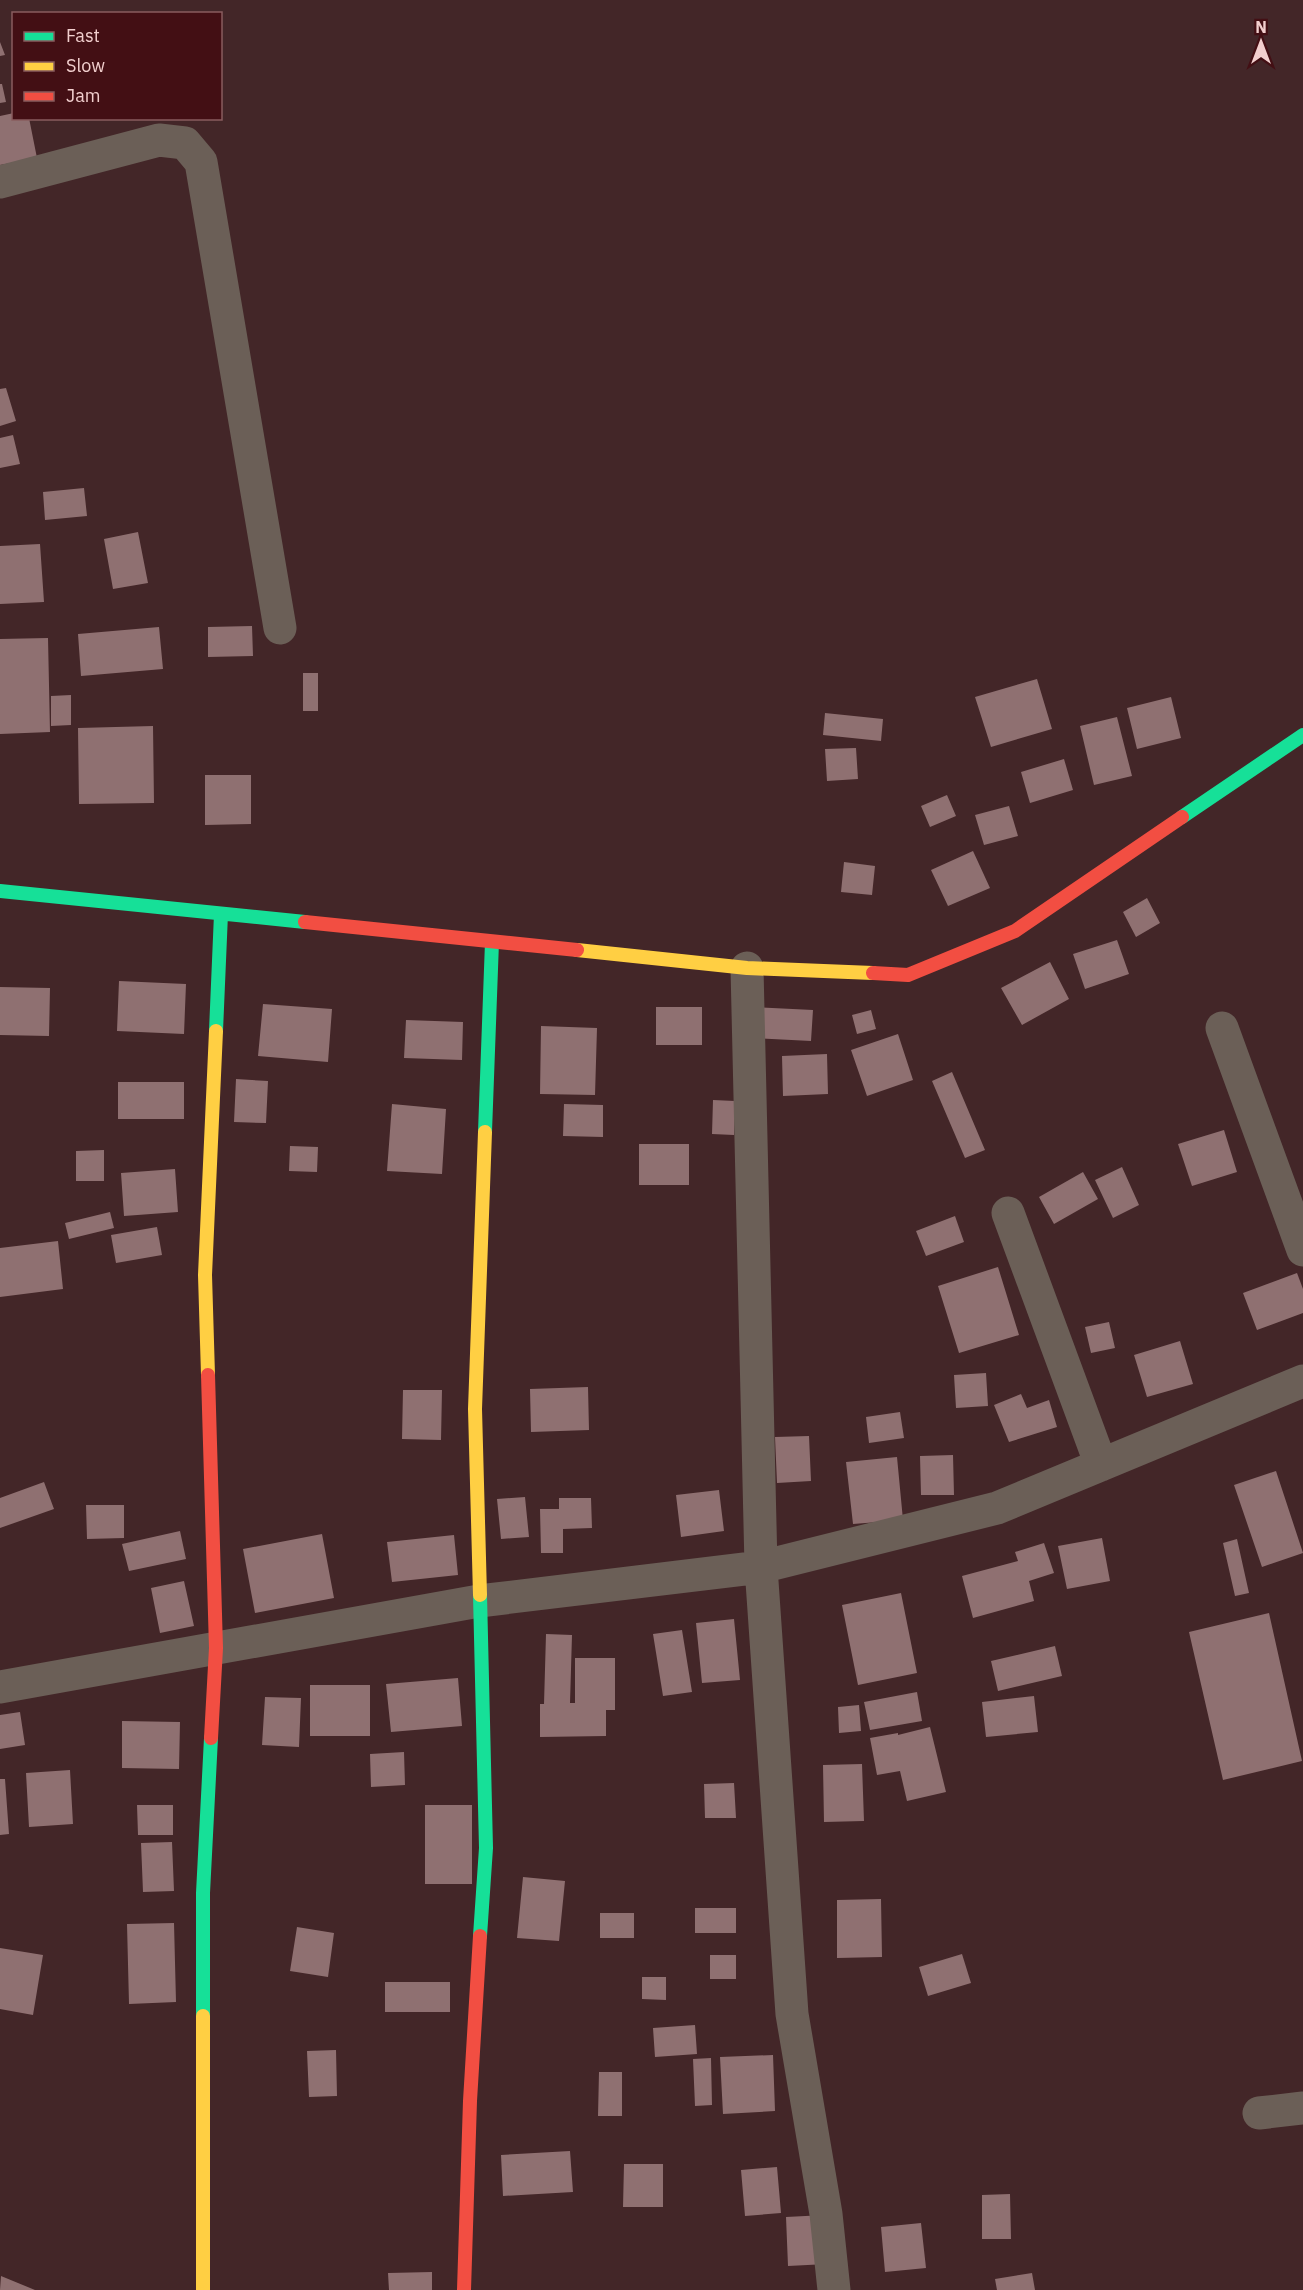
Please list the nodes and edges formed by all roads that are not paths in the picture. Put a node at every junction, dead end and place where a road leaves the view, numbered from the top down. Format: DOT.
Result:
graph roads {
  1 [pos="0,182"];
  2 [pos="280,627"];
  3 [pos="1303,735"];
  4 [pos="0,891"];
  5 [pos="221,914"];
  6 [pos="492,942"];
  7 [pos="747,968"];
  8 [pos="1222,1028"];
  9 [pos="1008,1214"];
  10 [pos="1303,1250"];
  11 [pos="1303,1381"];
  12 [pos="1101,1465"];
  13 [pos="761,1567"];
  14 [pos="479,1601"];
  15 [pos="216,1648"];
  16 [pos="0,1687"];
  17 [pos="1303,2108"];
  18 [pos="1259,2113"];
  19 [pos="203,2290"];
  20 [pos="464,2290"];
  21 [pos="834,2290"];
  1 -- 2 [label="street"];
  3 -- 7 [label="street"];
  4 -- 5 [label="street"];
  5 -- 6 [label="street"];
  5 -- 15 [label="street"];
  6 -- 7 [label="street"];
  6 -- 14 [label="street"];
  7 -- 13 [label="street"];
  8 -- 10 [label="street"];
  9 -- 12 [label="street"];
  11 -- 12 [label="street"];
  12 -- 13 [label="street"];
  13 -- 14 [label="street"];
  13 -- 21 [label="street"];
  14 -- 15 [label="street"];
  14 -- 20 [label="street"];
  15 -- 16 [label="street"];
  15 -- 19 [label="street"];
  17 -- 18 [label="street"];
}
